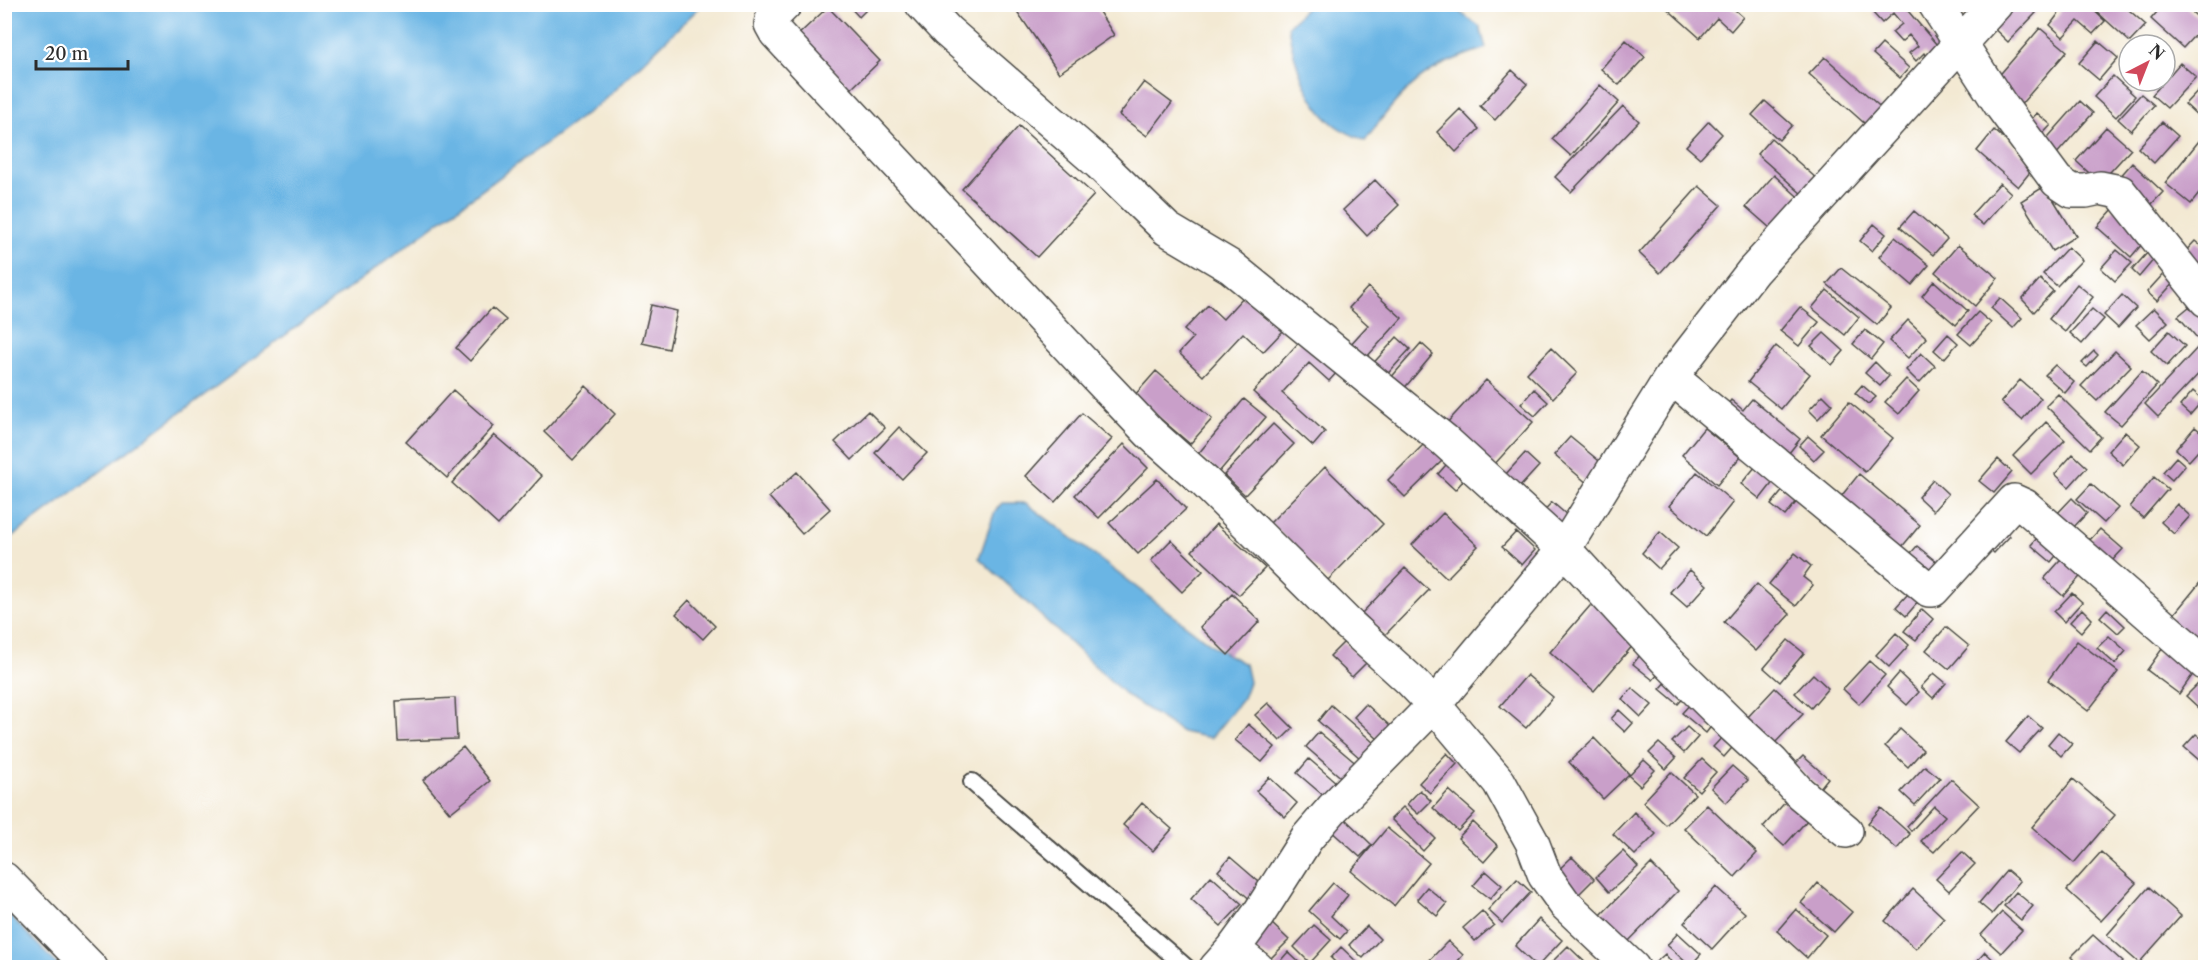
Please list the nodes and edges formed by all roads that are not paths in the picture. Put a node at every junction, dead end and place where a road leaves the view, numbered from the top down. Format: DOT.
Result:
graph roads {
  1 [pos="785,4"];
  2 [pos="922,4"];
  3 [pos="1935,4"];
  4 [pos="1996,4"];
  5 [pos="1960,45"];
  6 [pos="2205,300"];
  7 [pos="1671,377"];
  8 [pos="1564,549"];
  9 [pos="2205,664"];
  10 [pos="1434,705"];
  11 [pos="972,782"];
  12 [pos="1846,831"];
  13 [pos="4,879"];
  14 [pos="1235,962"];
  15 [pos="91,968"];
  16 [pos="1187,968"];
  17 [pos="1633,968"];
  1 -- 10 [label="street"];
  2 -- 8 [label="street"];
  3 -- 5 [label="street"];
  4 -- 5 [label="street"];
  5 -- 6 [label="street"];
  5 -- 7 [label="street"];
  7 -- 8 [label="street"];
  7 -- 9 [label="street"];
  8 -- 10 [label="street"];
  8 -- 12 [label="street"];
  10 -- 14 [label="street"];
  10 -- 17 [label="street"];
  11 -- 16 [label="lane"];
  13 -- 15 [label="street"];
}
